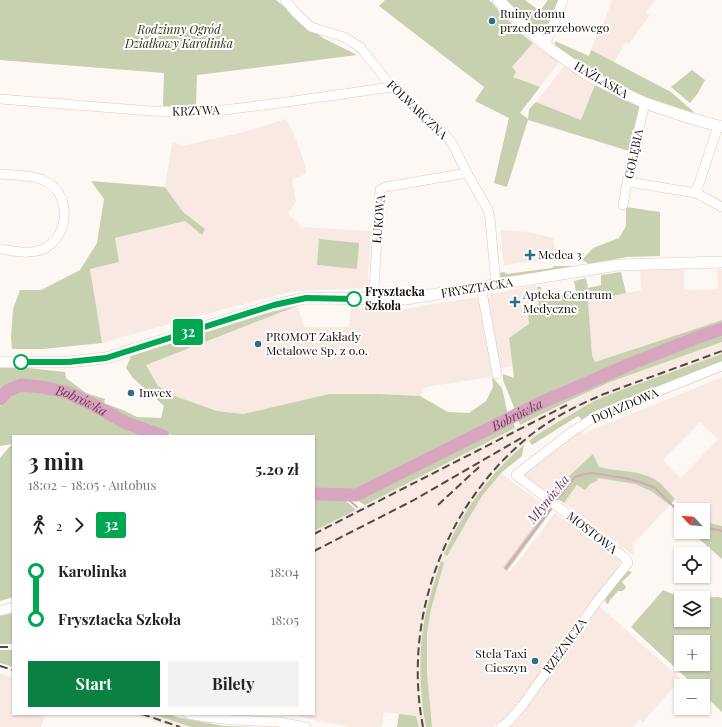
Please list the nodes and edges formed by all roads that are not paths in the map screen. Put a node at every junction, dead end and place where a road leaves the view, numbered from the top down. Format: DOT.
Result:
graph roads {
  1 [pos="286,0"];
  2 [pos="498,0"];
  3 [pos="563,0"];
  4 [pos="545,44"];
  5 [pos="392,87"];
  6 [pos="0,99"];
  7 [pos="645,104"];
  8 [pos="720,126"];
  9 [pos="467,173"];
  10 [pos="0,174"];
  11 [pos="628,182"];
  12 [pos="696,193"];
  13 [pos="623,205"];
  14 [pos="722,207"];
  15 [pos="0,249"];
  16 [pos="722,262"];
  17 [pos="496,285"];
  18 [pos="481,287"];
  19 [pos="374,288"];
  20 [pos="0,362"];
  21 [pos="722,366"];
  22 [pos="496,374"];
  23 [pos="516,475"];
  24 [pos="628,563"];
  25 [pos="12,607"];
  26 [pos="0,611"];
  27 [pos="194,715"];
  28 [pos="234,717"];
  29 [pos="306,727"];
  30 [pos="501,727"];
  1 -- 5 [label="street, FOLWARCZNA"];
  2 -- 4 [label="street, HAŻLASKA"];
  3 -- 4 [label="street"];
  4 -- 7 [label="street, HAŻLASKA"];
  5 -- 6 [label="street, KRZYWA"];
  5 -- 9 [label="street, FOLWARCZNA"];
  7 -- 8 [label="street, HAŻLASKA"];
  7 -- 11 [label="street, GOŁĘBIA"];
  8 -- 12 [label="street"];
  9 -- 17 [label="street, FOLWARCZNA"];
  9 -- 19 [label="street, ŁUKOWA"];
  10 -- 15 [label="street"];
  11 -- 12 [label="street"];
  11 -- 13 [label="street, GOŁĘBIA"];
  12 -- 14 [label="street"];
  16 -- 17 [label="street, FRYSZTACKA"];
  17 -- 18 [label="street, FRYSZTACKA"];
  18 -- 20 [label="street, FRYSZTACKA"];
  18 -- 22 [label="street"];
  21 -- 23 [label="street, DOJAZDOWA"];
  23 -- 24 [label="street, MOSTOWA"];
  24 -- 30 [label="street, RZEŹNICZA"];
  25 -- 26 [label="street"];
  27 -- 28 [label="street"];
  28 -- 29 [label="street"];
}
